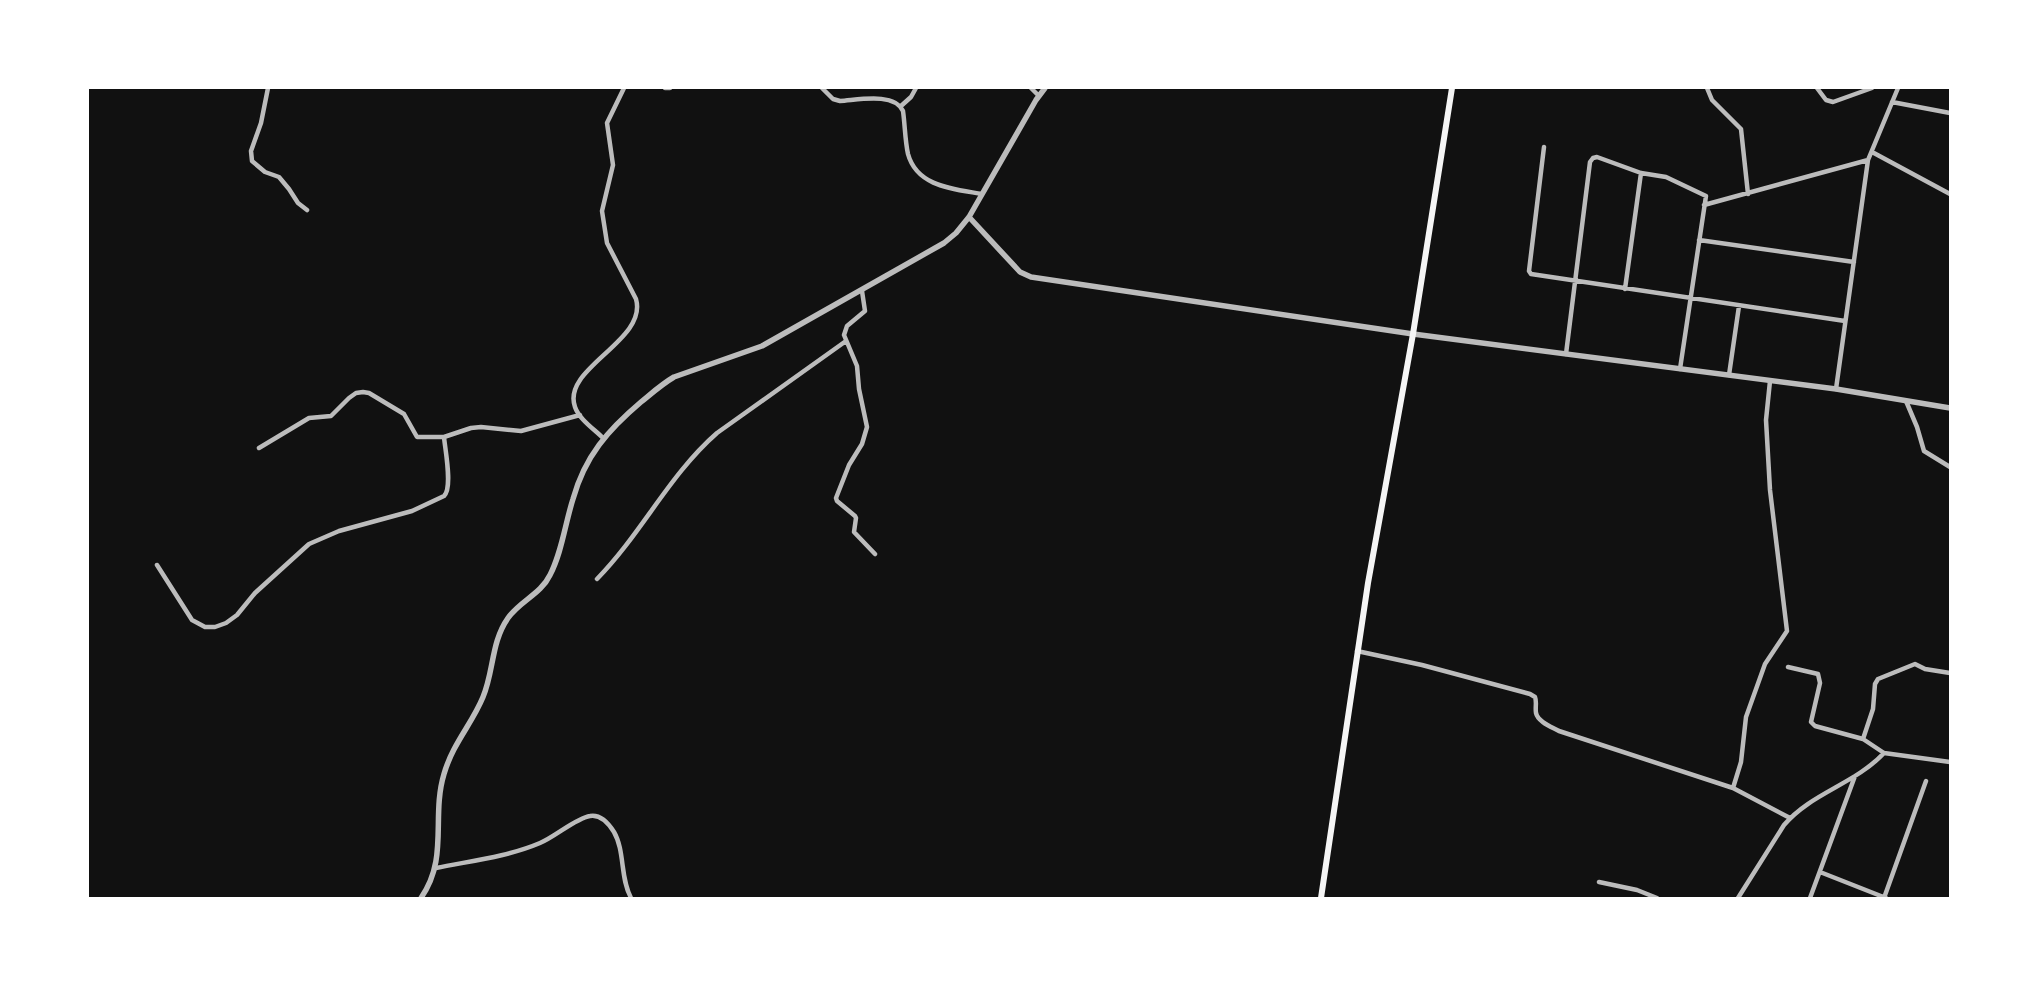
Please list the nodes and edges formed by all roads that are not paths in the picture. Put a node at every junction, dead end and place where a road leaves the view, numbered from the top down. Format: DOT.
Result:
graph roads {
  1 [pos="268,88"];
  2 [pos="624,88"];
  3 [pos="665,88"];
  4 [pos="670,88"];
  5 [pos="822,88"];
  6 [pos="916,88"];
  7 [pos="1031,88"];
  8 [pos="1045,88"];
  9 [pos="1452,88"];
  10 [pos="1707,88"];
  11 [pos="1818,88"];
  12 [pos="1872,88"];
  13 [pos="1898,88"];
  14 [pos="1039,96"];
  15 [pos="1892,102"];
  16 [pos="901,106"];
  17 [pos="1950,112"];
  18 [pos="1544,147"];
  19 [pos="1872,152"];
  20 [pos="1868,160"];
  21 [pos="1641,173"];
  22 [pos="982,194"];
  23 [pos="1748,194"];
  24 [pos="1950,194"];
  25 [pos="1704,205"];
  26 [pos="307,210"];
  27 [pos="969,217"];
  28 [pos="1699,240"];
  29 [pos="1854,262"];
  30 [pos="1575,282"];
  31 [pos="1625,289"];
  32 [pos="862,291"];
  33 [pos="1691,299"];
  34 [pos="1739,306"];
  35 [pos="1845,321"];
  36 [pos="1413,334"];
  37 [pos="846,341"];
  38 [pos="1566,354"];
  39 [pos="1680,369"];
  40 [pos="1729,375"];
  41 [pos="1770,381"];
  42 [pos="1836,389"];
  43 [pos="1906,401"];
  44 [pos="1950,408"];
  45 [pos="580,415"];
  46 [pos="444,437"];
  47 [pos="603,438"];
  48 [pos="259,448"];
  49 [pos="1950,468"];
  50 [pos="875,554"];
  51 [pos="157,564"];
  52 [pos="598,579"];
  53 [pos="1357,651"];
  54 [pos="1788,666"];
  55 [pos="1950,673"];
  56 [pos="1862,739"];
  57 [pos="1884,753"];
  58 [pos="1950,762"];
  59 [pos="1855,776"];
  60 [pos="1926,781"];
  61 [pos="1734,788"];
  62 [pos="1790,818"];
  63 [pos="436,868"];
  64 [pos="1820,872"];
  65 [pos="1599,882"];
  66 [pos="421,898"];
  67 [pos="631,898"];
  68 [pos="1320,898"];
  69 [pos="1657,898"];
  70 [pos="1738,898"];
  71 [pos="1810,898"];
  72 [pos="1885,898"];
  1 -- 26 [label="street"];
  2 -- 45 [label="street"];
  3 -- 4 [label="street"];
  5 -- 16 [label="street"];
  6 -- 16 [label="street"];
  7 -- 14 [label="street"];
  8 -- 14 [label="street"];
  9 -- 36 [label="main road"];
  10 -- 23 [label="street"];
  11 -- 12 [label="street"];
  13 -- 15 [label="street"];
  14 -- 22 [label="street"];
  15 -- 17 [label="street"];
  15 -- 19 [label="street"];
  16 -- 22 [label="street"];
  18 -- 30 [label="street"];
  19 -- 20 [label="street"];
  19 -- 24 [label="street"];
  20 -- 23 [label="street"];
  20 -- 29 [label="street"];
  21 -- 25 [label="street"];
  21 -- 30 [label="street"];
  21 -- 31 [label="street"];
  22 -- 27 [label="street"];
  23 -- 25 [label="street"];
  25 -- 28 [label="street"];
  27 -- 32 [label="street"];
  27 -- 36 [label="street"];
  28 -- 29 [label="street"];
  28 -- 33 [label="street"];
  29 -- 35 [label="street"];
  30 -- 31 [label="street"];
  30 -- 38 [label="street"];
  31 -- 33 [label="street"];
  32 -- 37 [label="street"];
  32 -- 47 [label="street"];
  33 -- 34 [label="street"];
  33 -- 39 [label="street"];
  34 -- 35 [label="street"];
  34 -- 40 [label="street"];
  35 -- 42 [label="street"];
  36 -- 38 [label="street"];
  36 -- 53 [label="main road"];
  37 -- 50 [label="street"];
  37 -- 52 [label="street"];
  38 -- 39 [label="street"];
  39 -- 40 [label="street"];
  40 -- 41 [label="street"];
  41 -- 42 [label="street"];
  41 -- 61 [label="street"];
  42 -- 43 [label="street"];
  43 -- 44 [label="street"];
  43 -- 49 [label="street"];
  45 -- 46 [label="street"];
  45 -- 47 [label="street"];
  46 -- 48 [label="street"];
  46 -- 51 [label="street"];
  47 -- 63 [label="street"];
  53 -- 61 [label="street"];
  53 -- 68 [label="main road"];
  54 -- 56 [label="street"];
  55 -- 56 [label="street"];
  56 -- 57 [label="street"];
  57 -- 58 [label="street"];
  57 -- 59 [label="street"];
  59 -- 62 [label="street"];
  59 -- 64 [label="street"];
  60 -- 72 [label="street"];
  61 -- 62 [label="street"];
  62 -- 70 [label="street"];
  63 -- 66 [label="street"];
  63 -- 67 [label="street"];
  64 -- 71 [label="street"];
  64 -- 72 [label="street"];
  65 -- 69 [label="street"];
}
